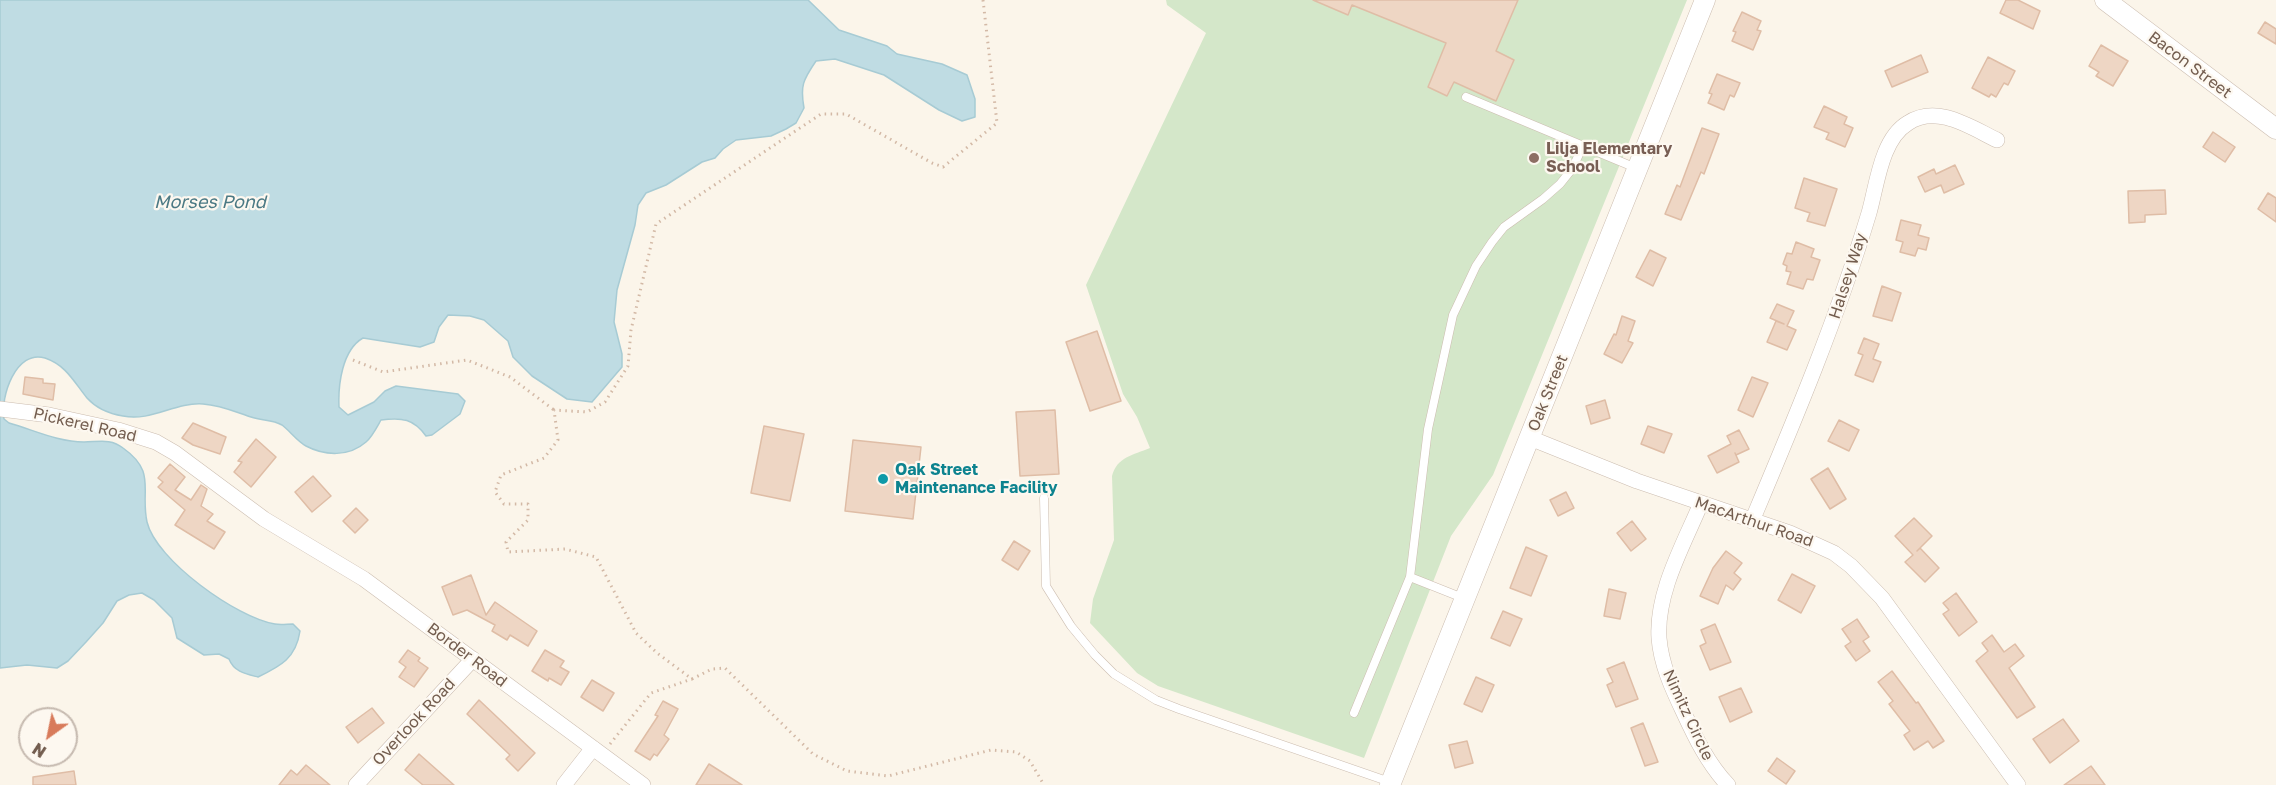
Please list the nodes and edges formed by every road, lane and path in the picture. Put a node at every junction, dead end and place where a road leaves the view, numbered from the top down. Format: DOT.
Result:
graph roads {
  1 [pos="983,0"];
  2 [pos="1705,0"];
  3 [pos="2105,0"];
  4 [pos="1466,98"];
  5 [pos="2276,129"];
  6 [pos="1997,140"];
  7 [pos="1583,146"];
  8 [pos="1637,168"];
  9 [pos="353,360"];
  10 [pos="4,409"];
  11 [pos="554,410"];
  12 [pos="1530,438"];
  13 [pos="1044,498"];
  14 [pos="1701,503"];
  15 [pos="1752,521"];
  16 [pos="286,532"];
  17 [pos="1410,577"];
  18 [pos="1464,598"];
  19 [pos="473,659"];
  20 [pos="692,679"];
  21 [pos="1354,713"];
  22 [pos="597,752"];
  23 [pos="1393,784"];
  24 [pos="356,785"];
  25 [pos="564,785"];
  26 [pos="643,785"];
  27 [pos="1044,785"];
  28 [pos="1728,785"];
  29 [pos="2018,785"];
  1 -- 11 [label="path"];
  2 -- 8 [label="street, Oak Street"];
  3 -- 5 [label="street, Bacon Street"];
  4 -- 7 [label="lane"];
  6 -- 15 [label="street, Halsey Way"];
  7 -- 8 [label="lane"];
  7 -- 17 [label="lane"];
  8 -- 12 [label="street, Oak Street"];
  9 -- 11 [label="path"];
  10 -- 16 [label="street, Pickerel Road"];
  11 -- 20 [label="path"];
  12 -- 14 [label="street, MacArthur Road"];
  12 -- 18 [label="street, Oak Street"];
  13 -- 23 [label="lane"];
  14 -- 15 [label="street, MacArthur Road"];
  14 -- 28 [label="street, Nimitz Circle"];
  15 -- 29 [label="street, MacArthur Road"];
  16 -- 19 [label="street, Border Road"];
  17 -- 18 [label="lane"];
  17 -- 21 [label="lane"];
  18 -- 23 [label="street, Oak Street"];
  19 -- 22 [label="street, Border Road"];
  19 -- 24 [label="street, Overlook Road"];
  20 -- 22 [label="path"];
  20 -- 27 [label="path"];
  22 -- 25 [label="street"];
  22 -- 26 [label="street, Border Road"];
}
